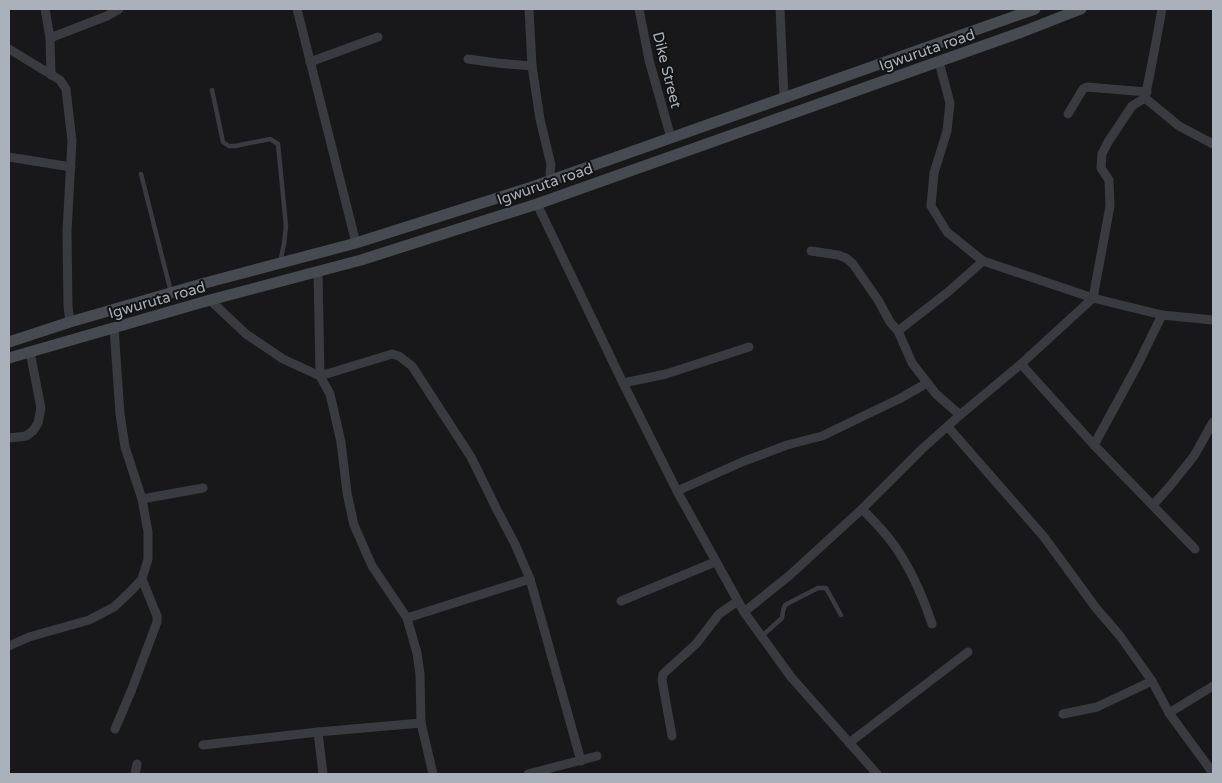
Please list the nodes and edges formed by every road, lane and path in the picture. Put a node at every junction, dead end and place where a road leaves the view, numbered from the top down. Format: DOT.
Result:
graph roads {
  1 [pos="45,9"];
  2 [pos="119,9"];
  3 [pos="297,9"];
  4 [pos="529,9"];
  5 [pos="639,9"];
  6 [pos="780,9"];
  7 [pos="1035,9"];
  8 [pos="1081,9"];
  9 [pos="1162,9"];
  10 [pos="1014,13"];
  11 [pos="378,37"];
  12 [pos="50,38"];
  13 [pos="9,49"];
  14 [pos="468,59"];
  15 [pos="310,62"];
  16 [pos="939,62"];
  17 [pos="532,66"];
  18 [pos="51,75"];
  19 [pos="212,90"];
  20 [pos="1146,95"];
  21 [pos="784,98"];
  22 [pos="1068,114"];
  23 [pos="671,138"];
  24 [pos="1213,144"];
  25 [pos="9,157"];
  26 [pos="71,166"];
  27 [pos="141,174"];
  28 [pos="552,180"];
  29 [pos="537,204"];
  30 [pos="356,243"];
  31 [pos="811,251"];
  32 [pos="983,262"];
  33 [pos="279,264"];
  34 [pos="318,271"];
  35 [pos="171,294"];
  36 [pos="1093,298"];
  37 [pos="210,300"];
  38 [pos="1162,315"];
  39 [pos="1213,320"];
  40 [pos="70,322"];
  41 [pos="114,328"];
  42 [pos="898,331"];
  43 [pos="9,342"];
  44 [pos="748,347"];
  45 [pos="30,352"];
  46 [pos="9,358"];
  47 [pos="1021,364"];
  48 [pos="320,376"];
  49 [pos="623,383"];
  50 [pos="927,383"];
  51 [pos="960,415"];
  52 [pos="1213,422"];
  53 [pos="948,427"];
  54 [pos="9,438"];
  55 [pos="1094,445"];
  56 [pos="203,488"];
  57 [pos="677,491"];
  58 [pos="142,499"];
  59 [pos="1153,505"];
  60 [pos="862,509"];
  61 [pos="1195,548"];
  62 [pos="715,562"];
  63 [pos="142,579"];
  64 [pos="530,579"];
  65 [pos="621,601"];
  66 [pos="738,601"];
  67 [pos="744,612"];
  68 [pos="840,615"];
  69 [pos="407,618"];
  70 [pos="932,624"];
  71 [pos="762,636"];
  72 [pos="9,646"];
  73 [pos="968,652"];
  74 [pos="1213,677"];
  75 [pos="1152,681"];
  76 [pos="1210,688"];
  77 [pos="1169,713"];
  78 [pos="1062,714"];
  79 [pos="421,723"];
  80 [pos="115,729"];
  81 [pos="318,732"];
  82 [pos="672,736"];
  83 [pos="848,743"];
  84 [pos="204,745"];
  85 [pos="597,756"];
  86 [pos="581,761"];
  87 [pos="137,764"];
  88 [pos="1213,772"];
  89 [pos="135,774"];
  90 [pos="323,774"];
  91 [pos="432,774"];
  92 [pos="528,774"];
  93 [pos="877,774"];
  1 -- 12 [label="street"];
  2 -- 12 [label="street"];
  3 -- 15 [label="street"];
  4 -- 17 [label="street"];
  5 -- 23 [label="street, Dike Street"];
  6 -- 21 [label="street"];
  7 -- 10 [label="main road, Igwuruta road"];
  8 -- 16 [label="main road, Igwuruta road"];
  9 -- 20 [label="street"];
  10 -- 21 [label="main road, Igwuruta road"];
  11 -- 15 [label="street"];
  12 -- 18 [label="street"];
  13 -- 18 [label="street"];
  14 -- 17 [label="street"];
  15 -- 30 [label="street"];
  16 -- 29 [label="main road, Igwuruta road"];
  16 -- 32 [label="street"];
  17 -- 28 [label="street"];
  18 -- 26 [label="street"];
  19 -- 33 [label="lane"];
  20 -- 22 [label="street"];
  20 -- 24 [label="street"];
  20 -- 36 [label="street"];
  21 -- 23 [label="main road, Igwuruta road"];
  23 -- 28 [label="main road, Igwuruta road"];
  25 -- 26 [label="street"];
  26 -- 40 [label="street"];
  27 -- 35 [label="lane"];
  28 -- 30 [label="main road, Igwuruta road"];
  29 -- 34 [label="main road, Igwuruta road"];
  29 -- 49 [label="street"];
  30 -- 33 [label="main road, Igwuruta road"];
  31 -- 42 [label="street"];
  32 -- 36 [label="street"];
  32 -- 42 [label="street"];
  33 -- 35 [label="main road, Igwuruta road"];
  34 -- 37 [label="main road, Igwuruta road"];
  34 -- 48 [label="street"];
  35 -- 40 [label="main road, Igwuruta road"];
  36 -- 38 [label="street"];
  36 -- 47 [label="street"];
  37 -- 41 [label="main road, Igwuruta road"];
  37 -- 48 [label="street"];
  38 -- 39 [label="street"];
  38 -- 55 [label="street"];
  40 -- 43 [label="main road, Igwuruta road"];
  41 -- 45 [label="main road, Igwuruta road"];
  41 -- 58 [label="street"];
  42 -- 50 [label="street"];
  44 -- 49 [label="street"];
  45 -- 46 [label="main road, Igwuruta road"];
  45 -- 54 [label="street"];
  47 -- 51 [label="street"];
  47 -- 55 [label="street"];
  48 -- 64 [label="street"];
  48 -- 69 [label="street"];
  49 -- 57 [label="street"];
  50 -- 51 [label="street"];
  50 -- 57 [label="street"];
  51 -- 53 [label="street"];
  52 -- 59 [label="street"];
  53 -- 60 [label="street"];
  53 -- 75 [label="street"];
  55 -- 59 [label="street"];
  56 -- 58 [label="street"];
  57 -- 62 [label="street"];
  58 -- 63 [label="street"];
  59 -- 61 [label="street"];
  60 -- 67 [label="street"];
  60 -- 70 [label="street"];
  62 -- 65 [label="street"];
  62 -- 66 [label="street"];
  63 -- 72 [label="street"];
  63 -- 80 [label="street"];
  64 -- 69 [label="street"];
  64 -- 86 [label="street"];
  66 -- 67 [label="street"];
  66 -- 82 [label="street"];
  67 -- 71 [label="street"];
  68 -- 71 [label="lane"];
  69 -- 79 [label="street"];
  71 -- 83 [label="street"];
  73 -- 83 [label="street"];
  74 -- 76 [label="street"];
  75 -- 77 [label="street"];
  75 -- 78 [label="street"];
  76 -- 77 [label="street"];
  77 -- 88 [label="street"];
  79 -- 81 [label="street"];
  79 -- 91 [label="street"];
  81 -- 84 [label="street"];
  81 -- 90 [label="street"];
  83 -- 93 [label="street"];
  85 -- 86 [label="street"];
  86 -- 92 [label="street"];
  87 -- 89 [label="street"];
}
